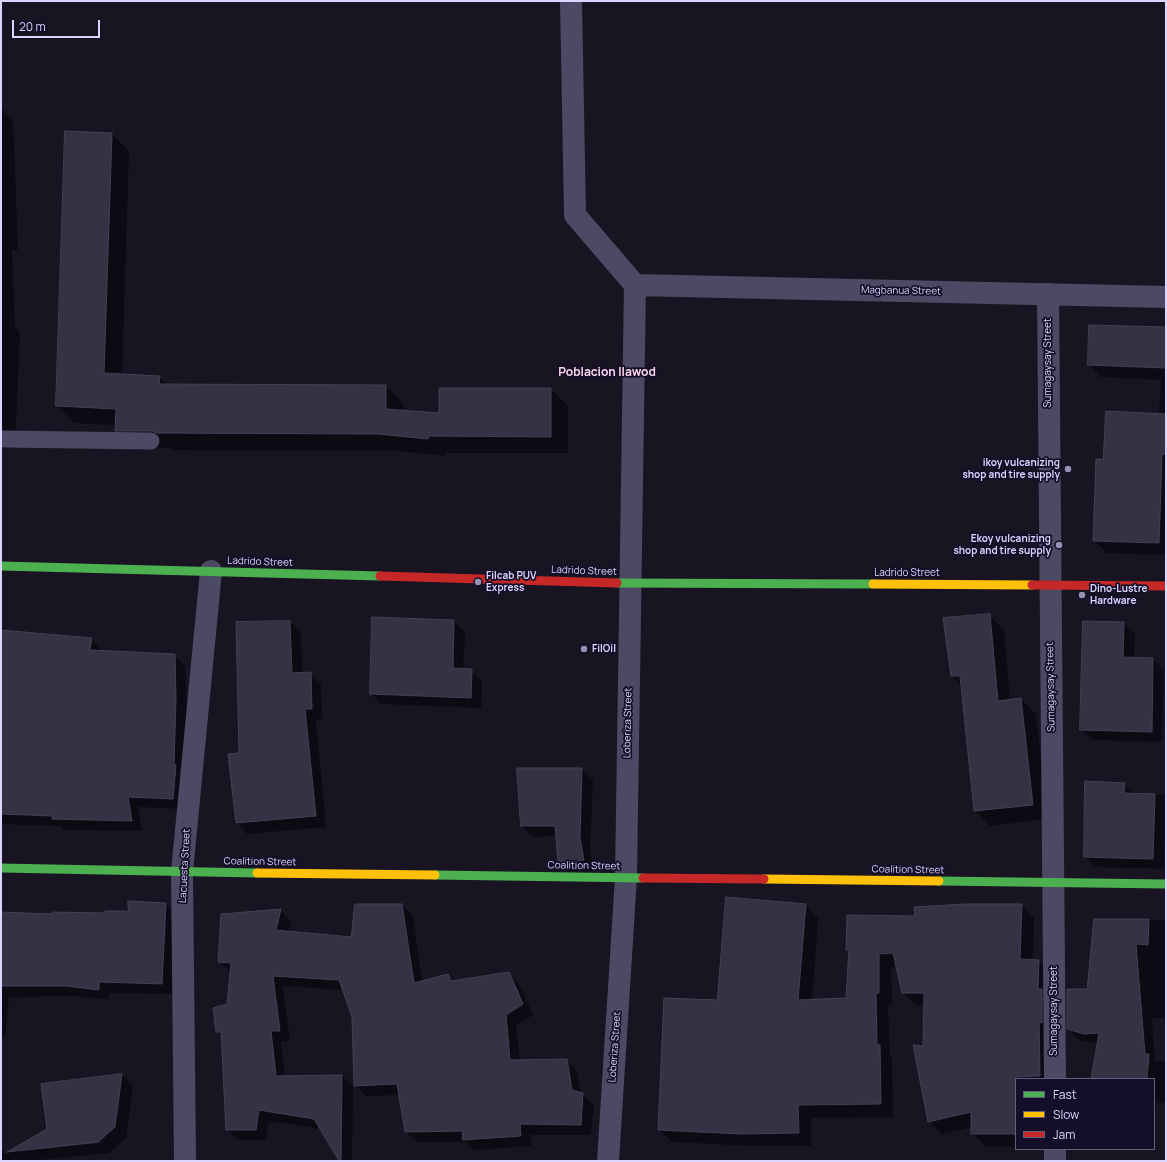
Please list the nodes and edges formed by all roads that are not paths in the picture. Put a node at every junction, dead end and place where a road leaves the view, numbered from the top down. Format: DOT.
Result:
graph roads {
  1 [pos="571,1"];
  2 [pos="635,285"];
  3 [pos="1048,294"];
  4 [pos="1166,297"];
  5 [pos="1,440"];
  6 [pos="151,441"];
  7 [pos="1,566"];
  8 [pos="211,572"];
  9 [pos="630,583"];
  10 [pos="1050,585"];
  11 [pos="1166,586"];
  12 [pos="1,868"];
  13 [pos="182,872"];
  14 [pos="626,877"];
  15 [pos="1053,882"];
  16 [pos="1166,884"];
  17 [pos="1055,1078"];
  18 [pos="1055,1150"];
  19 [pos="185,1161"];
  20 [pos="601,1161"];
  21 [pos="608,1161"];
  22 [pos="623,1161"];
  23 [pos="1055,1161"];
  1 -- 2 [label="street"];
  2 -- 3 [label="street, Magbanua Street"];
  2 -- 9 [label="street, Loberiza Street"];
  3 -- 4 [label="street, Magbanua Street"];
  3 -- 10 [label="street, Sumagaysay Street"];
  5 -- 6 [label="lane"];
  7 -- 8 [label="main road, Ladrido Street"];
  8 -- 9 [label="main road, Ladrido Street"];
  8 -- 13 [label="street, Lacuesta Street"];
  9 -- 10 [label="main road, Ladrido Street"];
  9 -- 14 [label="street, Loberiza Street"];
  10 -- 11 [label="main road, Ladrido Street"];
  10 -- 15 [label="street, Sumagaysay Street"];
  12 -- 13 [label="main road, Coalition Street"];
  13 -- 14 [label="main road, Coalition Street"];
  13 -- 19 [label="street, Lacuesta Street"];
  14 -- 15 [label="main road, Coalition Street"];
  14 -- 21 [label="street, Loberiza Street"];
  15 -- 16 [label="main road, Coalition Street"];
  15 -- 17 [label="street, Sumagaysay Street"];
  18 -- 23 [label="street"];
  20 -- 21 [label="street"];
  21 -- 22 [label="street"];
}
